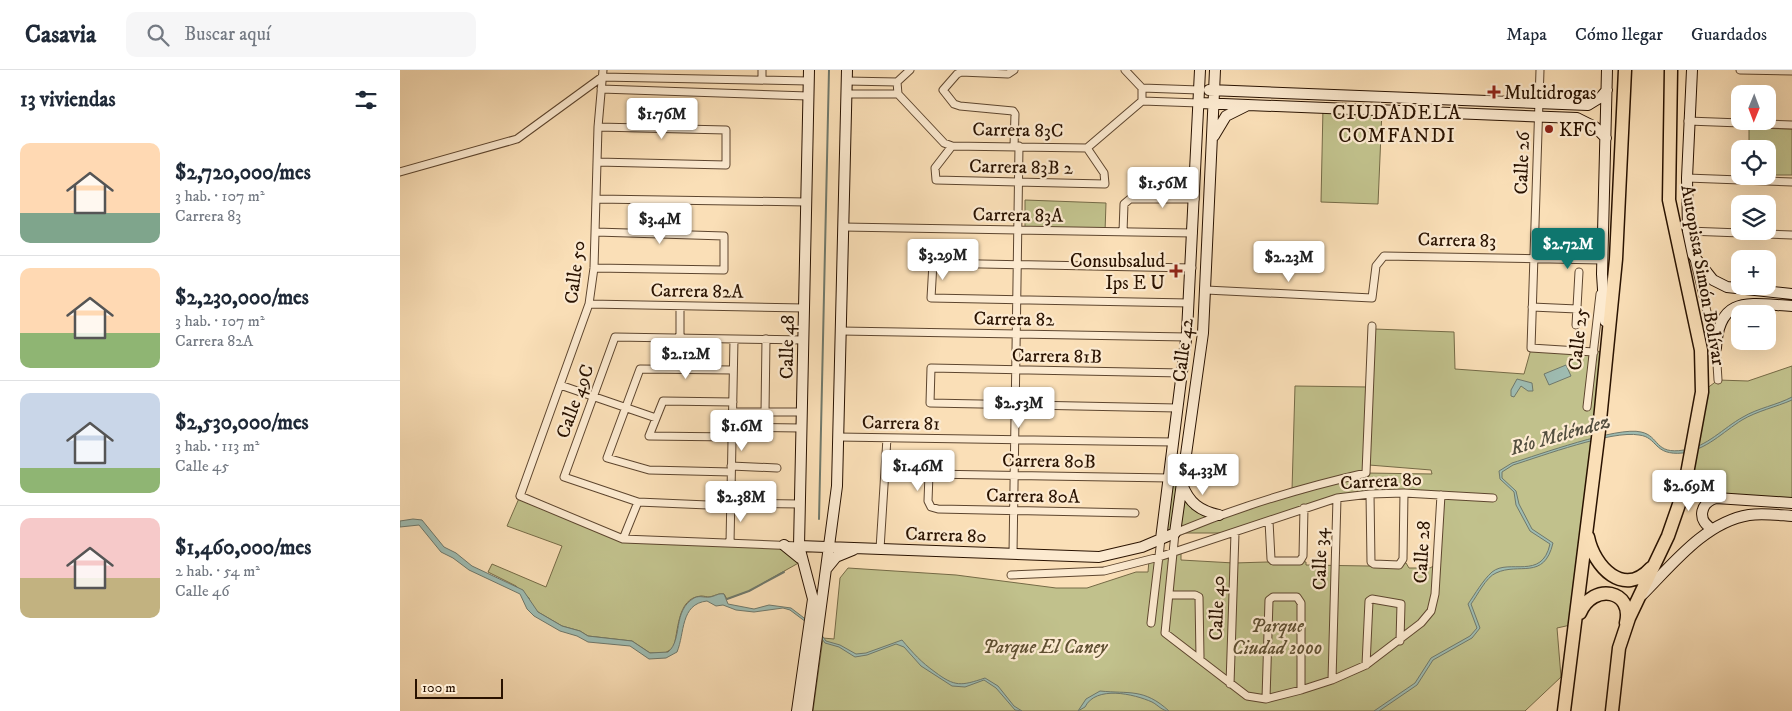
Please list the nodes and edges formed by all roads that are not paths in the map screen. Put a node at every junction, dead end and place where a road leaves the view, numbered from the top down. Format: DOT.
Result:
graph roads {
  1 [pos="762,70"];
  2 [pos="809,70"];
  3 [pos="910,70"];
  4 [pos="1125,70"];
  5 [pos="1200,70"];
  6 [pos="1216,70"];
  7 [pos="1540,70"];
  8 [pos="1607,70"];
  9 [pos="1625,70"];
  10 [pos="1671,70"];
  11 [pos="1692,70"];
  12 [pos="1740,70"];
  13 [pos="1013,72"];
  14 [pos="1792,72"];
  15 [pos="603,73"];
  16 [pos="847,75"];
  17 [pos="762,80"];
  18 [pos="808,81"];
  19 [pos="898,82"];
  20 [pos="1142,88"];
  21 [pos="601,89"];
  22 [pos="1200,90"];
  23 [pos="1214,90"];
  24 [pos="1607,90"];
  25 [pos="1242,91"];
  26 [pos="846,94"];
  27 [pos="898,94"];
  28 [pos="808,96"];
  29 [pos="1362,96"];
  30 [pos="1393,98"];
  31 [pos="1142,101"];
  32 [pos="1199,103"];
  33 [pos="1539,103"];
  34 [pos="1214,104"];
  35 [pos="1256,105"];
  36 [pos="1362,109"];
  37 [pos="1392,110"];
  38 [pos="1538,116"];
  39 [pos="1688,121"];
  40 [pos="1792,125"];
  41 [pos="598,127"];
  42 [pos="1606,138"];
  43 [pos="1212,144"];
  44 [pos="952,146"];
  45 [pos="1017,146"];
  46 [pos="1087,148"];
  47 [pos="597,162"];
  48 [pos="400,172"];
  49 [pos="1687,178"];
  50 [pos="1019,182"];
  51 [pos="1792,182"];
  52 [pos="596,199"];
  53 [pos="1195,199"];
  54 [pos="806,202"];
  55 [pos="843,227"];
  56 [pos="1018,230"];
  57 [pos="1688,230"];
  58 [pos="596,232"];
  59 [pos="1123,232"];
  60 [pos="1193,233"];
  61 [pos="1792,235"];
  62 [pos="1693,255"];
  63 [pos="1534,258"];
  64 [pos="1602,260"];
  65 [pos="1017,265"];
  66 [pos="594,268"];
  67 [pos="1192,268"];
  68 [pos="1579,272"];
  69 [pos="1602,274"];
  70 [pos="1731,288"];
  71 [pos="1206,290"];
  72 [pos="1776,293"];
  73 [pos="1792,294"];
  74 [pos="1740,295"];
  75 [pos="1017,300"];
  76 [pos="1189,303"];
  77 [pos="1746,303"];
  78 [pos="589,304"];
  79 [pos="680,306"];
  80 [pos="1792,306"];
  81 [pos="1532,307"];
  82 [pos="804,308"];
  83 [pos="1578,308"];
  84 [pos="1372,326"];
  85 [pos="1576,326"];
  86 [pos="841,331"];
  87 [pos="1016,334"];
  88 [pos="1187,337"];
  89 [pos="680,338"];
  90 [pos="734,339"];
  91 [pos="766,339"];
  92 [pos="803,340"];
  93 [pos="1716,348"];
  94 [pos="1594,352"];
  95 [pos="733,370"];
  96 [pos="1016,370"];
  97 [pos="1182,373"];
  98 [pos="1718,380"];
  99 [pos="560,385"];
  100 [pos="1604,386"];
  101 [pos="592,397"];
  102 [pos="732,402"];
  103 [pos="1015,405"];
  104 [pos="1588,407"];
  105 [pos="624,408"];
  106 [pos="1177,408"];
  107 [pos="732,412"];
  108 [pos="765,412"];
  109 [pos="802,412"];
  110 [pos="656,418"];
  111 [pos="732,427"];
  112 [pos="802,428"];
  113 [pos="732,437"];
  114 [pos="838,437"];
  115 [pos="887,438"];
  116 [pos="1014,440"];
  117 [pos="1173,442"];
  118 [pos="777,468"];
  119 [pos="731,469"];
  120 [pos="1689,470"];
  121 [pos="1014,476"];
  122 [pos="1169,478"];
  123 [pos="1182,483"];
  124 [pos="1404,493"];
  125 [pos="1370,494"];
  126 [pos="1441,495"];
  127 [pos="520,496"];
  128 [pos="1337,498"];
  129 [pos="1494,498"];
  130 [pos="1716,498"];
  131 [pos="638,502"];
  132 [pos="1792,503"];
  133 [pos="800,504"];
  134 [pos="731,505"];
  135 [pos="931,507"];
  136 [pos="1304,508"];
  137 [pos="1013,511"];
  138 [pos="1134,513"];
  139 [pos="1219,515"];
  140 [pos="1792,516"];
  141 [pos="1269,521"];
  142 [pos="1713,529"];
  143 [pos="1587,530"];
  144 [pos="1235,532"];
  145 [pos="1175,533"];
  146 [pos="623,539"];
  147 [pos="1161,539"];
  148 [pos="730,543"];
  149 [pos="784,545"];
  150 [pos="798,546"];
  151 [pos="829,547"];
  152 [pos="855,549"];
  153 [pos="880,549"];
  154 [pos="1173,552"];
  155 [pos="1012,554"];
  156 [pos="1159,557"];
  157 [pos="1658,558"];
  158 [pos="802,561"];
  159 [pos="826,569"];
  160 [pos="1011,575"];
  161 [pos="1169,595"];
  162 [pos="1638,598"];
  163 [pos="818,600"];
  164 [pos="1151,623"];
  165 [pos="1575,624"];
  166 [pos="1622,640"];
  167 [pos="1400,641"];
  168 [pos="1200,657"];
  169 [pos="1366,665"];
  170 [pos="1332,680"];
  171 [pos="1230,684"];
  172 [pos="1301,690"];
  173 [pos="1266,699"];
  174 [pos="797,711"];
  175 [pos="807,711"];
  176 [pos="1564,711"];
  177 [pos="1612,711"];
  1 -- 17 [label="street"];
  2 -- 18 [label="street, Calle 48"];
  3 -- 19 [label="street"];
  4 -- 20 [label="street"];
  5 -- 22 [label="street, Calle 42"];
  6 -- 23 [label="street, Calle 42"];
  6 -- 25 [label="street"];
  7 -- 33 [label="street, Calle 26"];
  8 -- 24 [label="street, Calle 25"];
  9 -- 100 [label="highway"];
  10 -- 120 [label="highway, Autopista Simón Bolívar"];
  11 -- 39 [label="street"];
  12 -- 14 [label="street"];
  13 -- 45 [label="street"];
  15 -- 17 [label="street"];
  15 -- 21 [label="street, Calle 50"];
  15 -- 48 [label="street"];
  16 -- 19 [label="street"];
  16 -- 26 [label="street, Calle 48"];
  17 -- 18 [label="street"];
  18 -- 28 [label="street, Calle 48"];
  19 -- 27 [label="street"];
  20 -- 22 [label="street"];
  20 -- 31 [label="street"];
  21 -- 28 [label="street"];
  21 -- 41 [label="street, Calle 50"];
  22 -- 23 [label="street"];
  22 -- 32 [label="street, Calle 42"];
  23 -- 25 [label="street"];
  23 -- 34 [label="street, Calle 42"];
  24 -- 33 [label="street"];
  24 -- 42 [label="street, Calle 25"];
  25 -- 29 [label="street"];
  26 -- 27 [label="street"];
  26 -- 55 [label="street, Calle 48"];
  27 -- 44 [label="street, Carrera 83C"];
  28 -- 54 [label="street, Calle 48"];
  29 -- 30 [label="street"];
  29 -- 36 [label="street"];
  30 -- 33 [label="street"];
  30 -- 37 [label="street"];
  31 -- 32 [label="street"];
  31 -- 46 [label="street, Carrera 83C"];
  32 -- 34 [label="street"];
  32 -- 53 [label="street, Calle 42"];
  33 -- 38 [label="street, Calle 26"];
  34 -- 35 [label="street"];
  34 -- 43 [label="street, Calle 42"];
  35 -- 36 [label="street"];
  35 -- 43 [label="street"];
  36 -- 37 [label="street"];
  37 -- 38 [label="street"];
  38 -- 42 [label="street"];
  38 -- 63 [label="street, Calle 26"];
  39 -- 40 [label="street"];
  39 -- 49 [label="street"];
  41 -- 47 [label="street, Calle 50"];
  41 -- 47 [label="street"];
  42 -- 64 [label="street, Calle 25"];
  43 -- 71 [label="street, Calle 42"];
  44 -- 45 [label="street, Carrera 83C"];
  44 -- 50 [label="street, Carrera 83B 2"];
  45 -- 46 [label="street, Carrera 83C"];
  45 -- 50 [label="street"];
  46 -- 50 [label="street, Carrera 83B 2"];
  47 -- 52 [label="street, Calle 50"];
  49 -- 51 [label="street"];
  49 -- 57 [label="street"];
  50 -- 56 [label="street"];
  52 -- 54 [label="street"];
  52 -- 58 [label="street, Calle 50"];
  53 -- 59 [label="street"];
  53 -- 60 [label="street, Calle 42"];
  54 -- 82 [label="street, Calle 48"];
  55 -- 56 [label="street, Carrera 83A"];
  55 -- 86 [label="street, Calle 48"];
  56 -- 59 [label="street, Carrera 83A"];
  56 -- 65 [label="street"];
  57 -- 61 [label="street"];
  57 -- 62 [label="street"];
  58 -- 66 [label="street, Calle 50"];
  58 -- 66 [label="street"];
  59 -- 60 [label="street, Carrera 83A"];
  60 -- 67 [label="street, Calle 42"];
  62 -- 70 [label="street"];
  62 -- 93 [label="street"];
  63 -- 64 [label="street, Carrera 83"];
  63 -- 71 [label="street, Carrera 83"];
  63 -- 81 [label="street, Calle 26"];
  64 -- 69 [label="street, Calle 25"];
  65 -- 67 [label="street"];
  65 -- 75 [label="street"];
  65 -- 75 [label="street"];
  66 -- 78 [label="street, Calle 50"];
  67 -- 76 [label="street, Calle 42"];
  68 -- 83 [label="street"];
  69 -- 94 [label="street, Calle 25"];
  69 -- 100 [label="street, Calle 25"];
  71 -- 123 [label="street, Calle 42"];
  72 -- 73 [label="street"];
  74 -- 77 [label="street"];
  75 -- 76 [label="street"];
  75 -- 87 [label="street"];
  76 -- 88 [label="street, Calle 42"];
  77 -- 80 [label="street"];
  77 -- 93 [label="street"];
  78 -- 79 [label="street, Carrera 82A"];
  78 -- 99 [label="street, Calle 50"];
  79 -- 82 [label="street, Carrera 82A"];
  79 -- 89 [label="street"];
  81 -- 83 [label="street"];
  81 -- 94 [label="street, Calle 26"];
  82 -- 92 [label="street, Calle 48"];
  83 -- 85 [label="street"];
  84 -- 139 [label="street, Carrera 80"];
  86 -- 87 [label="street, Carrera 82"];
  86 -- 114 [label="street, Calle 48"];
  87 -- 88 [label="street, Carrera 82"];
  87 -- 96 [label="street"];
  88 -- 97 [label="street, Calle 42"];
  89 -- 90 [label="street"];
  89 -- 101 [label="street, Calle 49C"];
  90 -- 91 [label="street"];
  90 -- 95 [label="street"];
  91 -- 92 [label="street"];
  91 -- 108 [label="street"];
  92 -- 109 [label="street, Calle 48"];
  93 -- 98 [label="street"];
  94 -- 104 [label="street, Calle 25"];
  95 -- 102 [label="street"];
  95 -- 105 [label="street"];
  96 -- 97 [label="street, Carrera 81B"];
  96 -- 103 [label="street"];
  96 -- 103 [label="street, Carrera 81B"];
  97 -- 106 [label="street, Calle 42"];
  99 -- 101 [label="street"];
  99 -- 127 [label="street, Calle 50"];
  100 -- 143 [label="highway"];
  101 -- 105 [label="street"];
  101 -- 131 [label="street, Calle 49C"];
  102 -- 107 [label="street"];
  102 -- 110 [label="street"];
  103 -- 106 [label="street"];
  103 -- 116 [label="street"];
  105 -- 110 [label="street"];
  105 -- 119 [label="street"];
  106 -- 117 [label="street, Calle 42"];
  107 -- 108 [label="street"];
  107 -- 111 [label="street"];
  108 -- 109 [label="street"];
  109 -- 112 [label="street, Calle 48"];
  110 -- 113 [label="street"];
  111 -- 112 [label="street"];
  111 -- 113 [label="street"];
  112 -- 133 [label="street, Calle 48"];
  113 -- 119 [label="street"];
  114 -- 115 [label="street, Carrera 81"];
  114 -- 151 [label="street, Calle 48"];
  115 -- 116 [label="street, Carrera 81"];
  115 -- 153 [label="street"];
  116 -- 117 [label="street, Carrera 81"];
  116 -- 121 [label="street"];
  117 -- 122 [label="street, Calle 42"];
  118 -- 119 [label="street"];
  119 -- 134 [label="street"];
  120 -- 130 [label="street"];
  120 -- 157 [label="highway, Autopista Simón Bolívar"];
  121 -- 122 [label="street, Carrera 80B"];
  121 -- 135 [label="street, Carrera 80B"];
  121 -- 137 [label="street"];
  122 -- 147 [label="street, Calle 42"];
  123 -- 139 [label="street"];
  123 -- 145 [label="street, Calle 42"];
  124 -- 125 [label="street, Carrera 80"];
  124 -- 125 [label="street"];
  124 -- 126 [label="street, Carrera 80"];
  125 -- 128 [label="street, Carrera 80"];
  126 -- 129 [label="street, Carrera 80"];
  126 -- 167 [label="street, Calle 28"];
  127 -- 146 [label="street, Carrera 80"];
  128 -- 136 [label="street, Carrera 80"];
  128 -- 170 [label="street, Calle 34"];
  130 -- 132 [label="street"];
  130 -- 142 [label="street"];
  131 -- 134 [label="street"];
  131 -- 146 [label="street"];
  133 -- 134 [label="street"];
  133 -- 150 [label="street, Calle 48"];
  134 -- 148 [label="street"];
  135 -- 137 [label="street, Carrera 80A"];
  136 -- 141 [label="street, Carrera 80"];
  136 -- 141 [label="street"];
  137 -- 138 [label="street, Carrera 80A"];
  137 -- 155 [label="street"];
  139 -- 145 [label="street, Carrera 80"];
  140 -- 142 [label="street"];
  141 -- 144 [label="street, Carrera 80"];
  142 -- 162 [label="street"];
  143 -- 157 [label="highway"];
  143 -- 165 [label="highway"];
  144 -- 154 [label="street, Carrera 80"];
  144 -- 171 [label="street, Calle 40"];
  145 -- 147 [label="street, Carrera 80"];
  145 -- 154 [label="street, Calle 42"];
  146 -- 148 [label="street, Carrera 80"];
  147 -- 155 [label="street, Carrera 80"];
  147 -- 156 [label="street, Calle 42"];
  148 -- 149 [label="street, Carrera 80"];
  149 -- 150 [label="street, Carrera 80"];
  149 -- 158 [label="street"];
  150 -- 151 [label="street, Carrera 80"];
  150 -- 158 [label="street, Calle 48"];
  151 -- 152 [label="street, Carrera 80"];
  151 -- 159 [label="street, Calle 48"];
  152 -- 153 [label="street, Carrera 80"];
  152 -- 159 [label="street"];
  153 -- 155 [label="street, Carrera 80"];
  154 -- 156 [label="street, Carrera 80"];
  154 -- 161 [label="street, Calle 42"];
  156 -- 160 [label="street, Carrera 80"];
  156 -- 164 [label="street, Calle 42"];
  157 -- 162 [label="highway, Autopista Simón Bolívar"];
  158 -- 163 [label="street, Calle 48"];
  159 -- 163 [label="street, Calle 48"];
  161 -- 168 [label="street, Calle 42"];
  161 -- 168 [label="street"];
  162 -- 166 [label="highway, Autopista Simón Bolívar"];
  163 -- 174 [label="street, Calle 48"];
  163 -- 175 [label="street, Calle 48"];
  165 -- 166 [label="highway"];
  165 -- 176 [label="highway"];
  166 -- 177 [label="highway, Autopista Simón Bolívar"];
  167 -- 169 [label="street"];
  167 -- 169 [label="street"];
  168 -- 171 [label="street"];
  169 -- 170 [label="street"];
  170 -- 172 [label="street"];
  171 -- 173 [label="street"];
  172 -- 173 [label="street"];
  172 -- 173 [label="street"];
}
